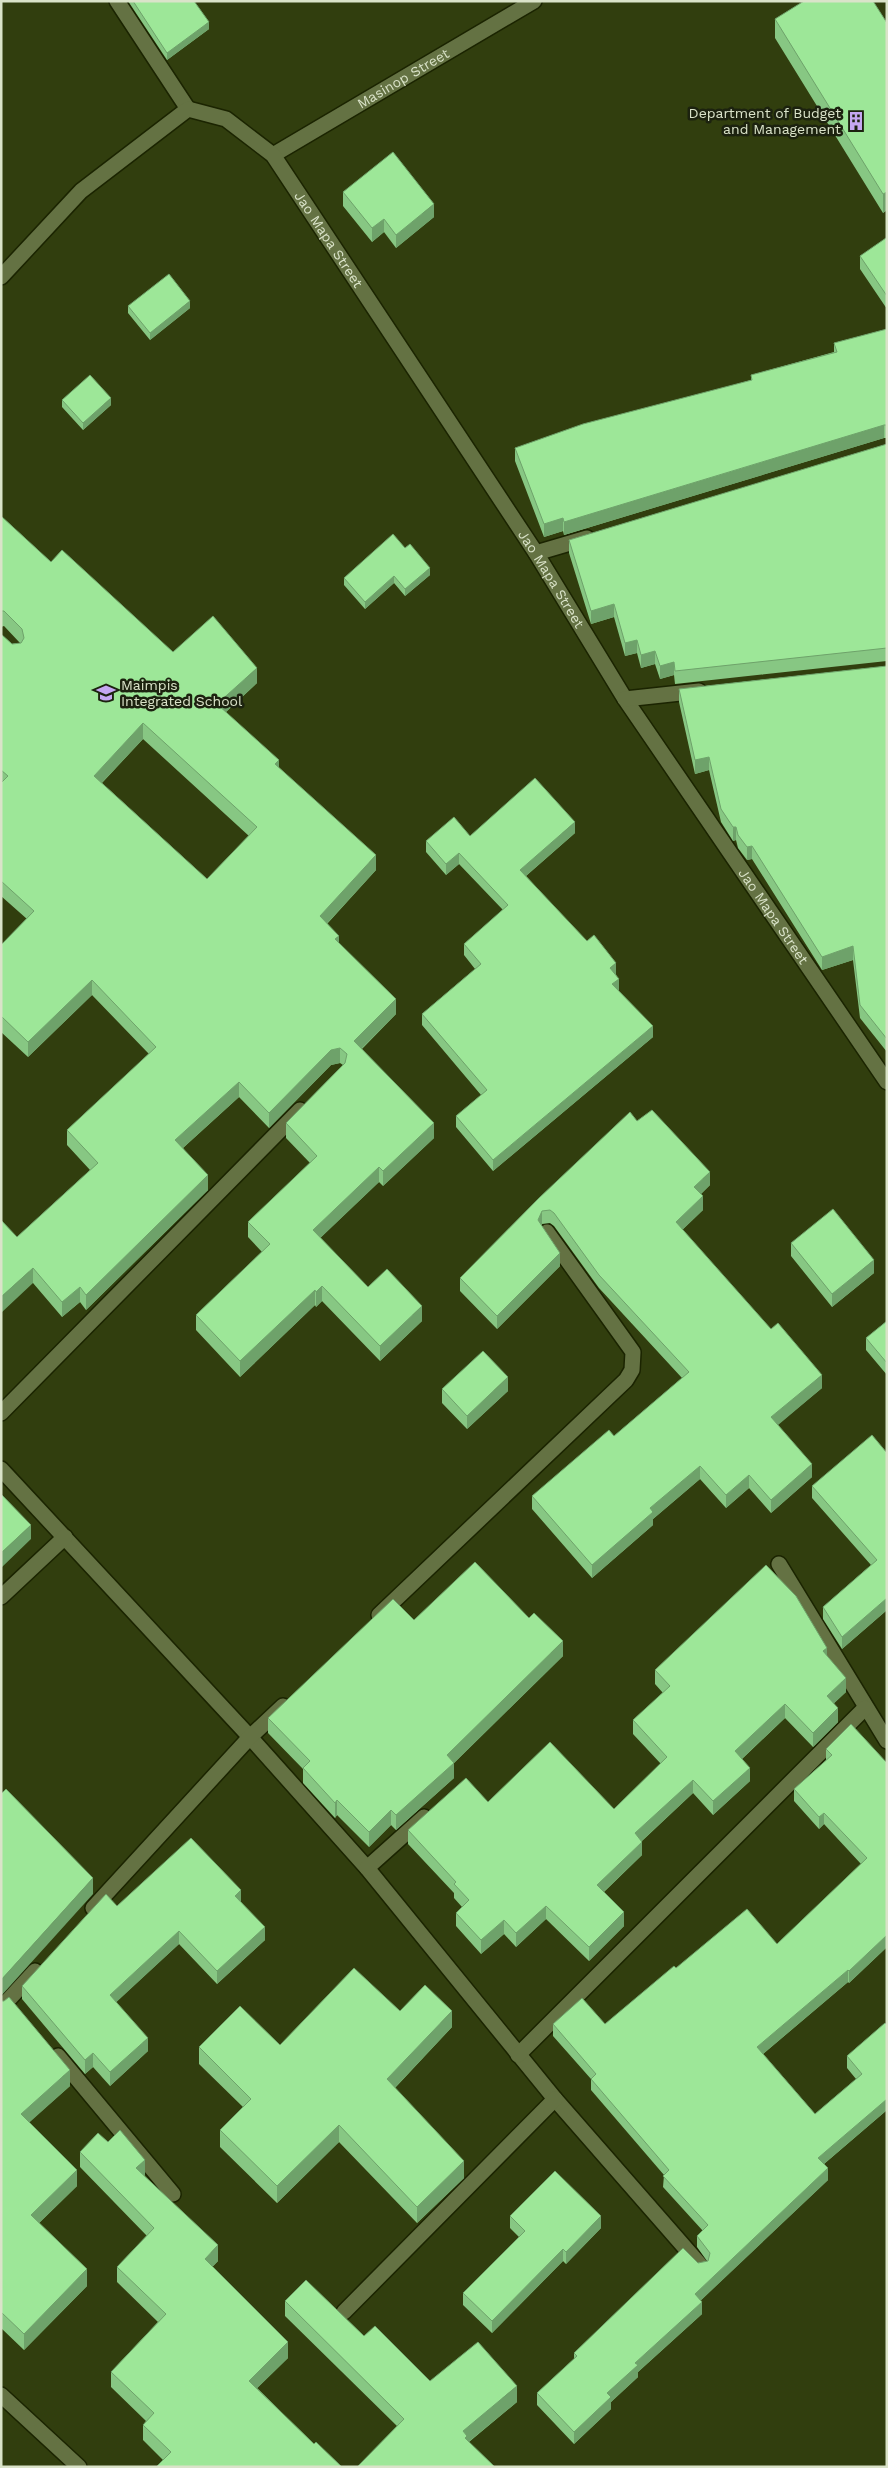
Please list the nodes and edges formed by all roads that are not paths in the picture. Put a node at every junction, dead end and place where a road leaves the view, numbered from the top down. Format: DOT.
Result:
graph roads {
  1 [pos="117,1"];
  2 [pos="534,1"];
  3 [pos="188,109"];
  4 [pos="273,155"];
  5 [pos="1,277"];
  6 [pos="603,533"];
  7 [pos="536,553"];
  8 [pos="712,689"];
  9 [pos="625,699"];
  10 [pos="887,1082"];
  11 [pos="310,1100"];
  12 [pos="547,1232"];
  13 [pos="1,1413"];
  14 [pos="1,1469"];
  15 [pos="65,1537"];
  16 [pos="779,1564"];
  17 [pos="1,1597"];
  18 [pos="366,1627"];
  19 [pos="294,1696"];
  20 [pos="865,1708"];
  21 [pos="250,1737"];
  22 [pos="887,1741"];
  23 [pos="433,1809"];
  24 [pos="367,1868"];
  25 [pos="83,1919"];
  26 [pos="43,1963"];
  27 [pos="6,2003"];
  28 [pos="22,2014"];
  29 [pos="47,2043"];
  30 [pos="518,2055"];
  31 [pos="555,2099"];
  32 [pos="173,2194"];
  33 [pos="702,2266"];
  34 [pos="344,2312"];
  35 [pos="1,2396"];
  36 [pos="76,2466"];
  1 -- 3 [label="street"];
  2 -- 4 [label="street, Masinop Street"];
  3 -- 4 [label="street, Jao Mapa Street"];
  3 -- 5 [label="street"];
  4 -- 7 [label="street, Jao Mapa Street"];
  6 -- 7 [label="street"];
  7 -- 9 [label="street, Jao Mapa Street"];
  8 -- 9 [label="street"];
  9 -- 10 [label="street, Jao Mapa Street"];
  11 -- 13 [label="street"];
  12 -- 18 [label="street"];
  14 -- 15 [label="street"];
  15 -- 17 [label="street"];
  15 -- 21 [label="street"];
  16 -- 20 [label="street"];
  19 -- 21 [label="street"];
  20 -- 22 [label="street"];
  20 -- 30 [label="street"];
  21 -- 24 [label="street"];
  21 -- 25 [label="street"];
  23 -- 24 [label="street"];
  24 -- 30 [label="street"];
  26 -- 27 [label="street"];
  27 -- 28 [label="street"];
  29 -- 32 [label="street"];
  30 -- 31 [label="street"];
  31 -- 33 [label="street"];
  31 -- 34 [label="street"];
  35 -- 36 [label="street"];
}
